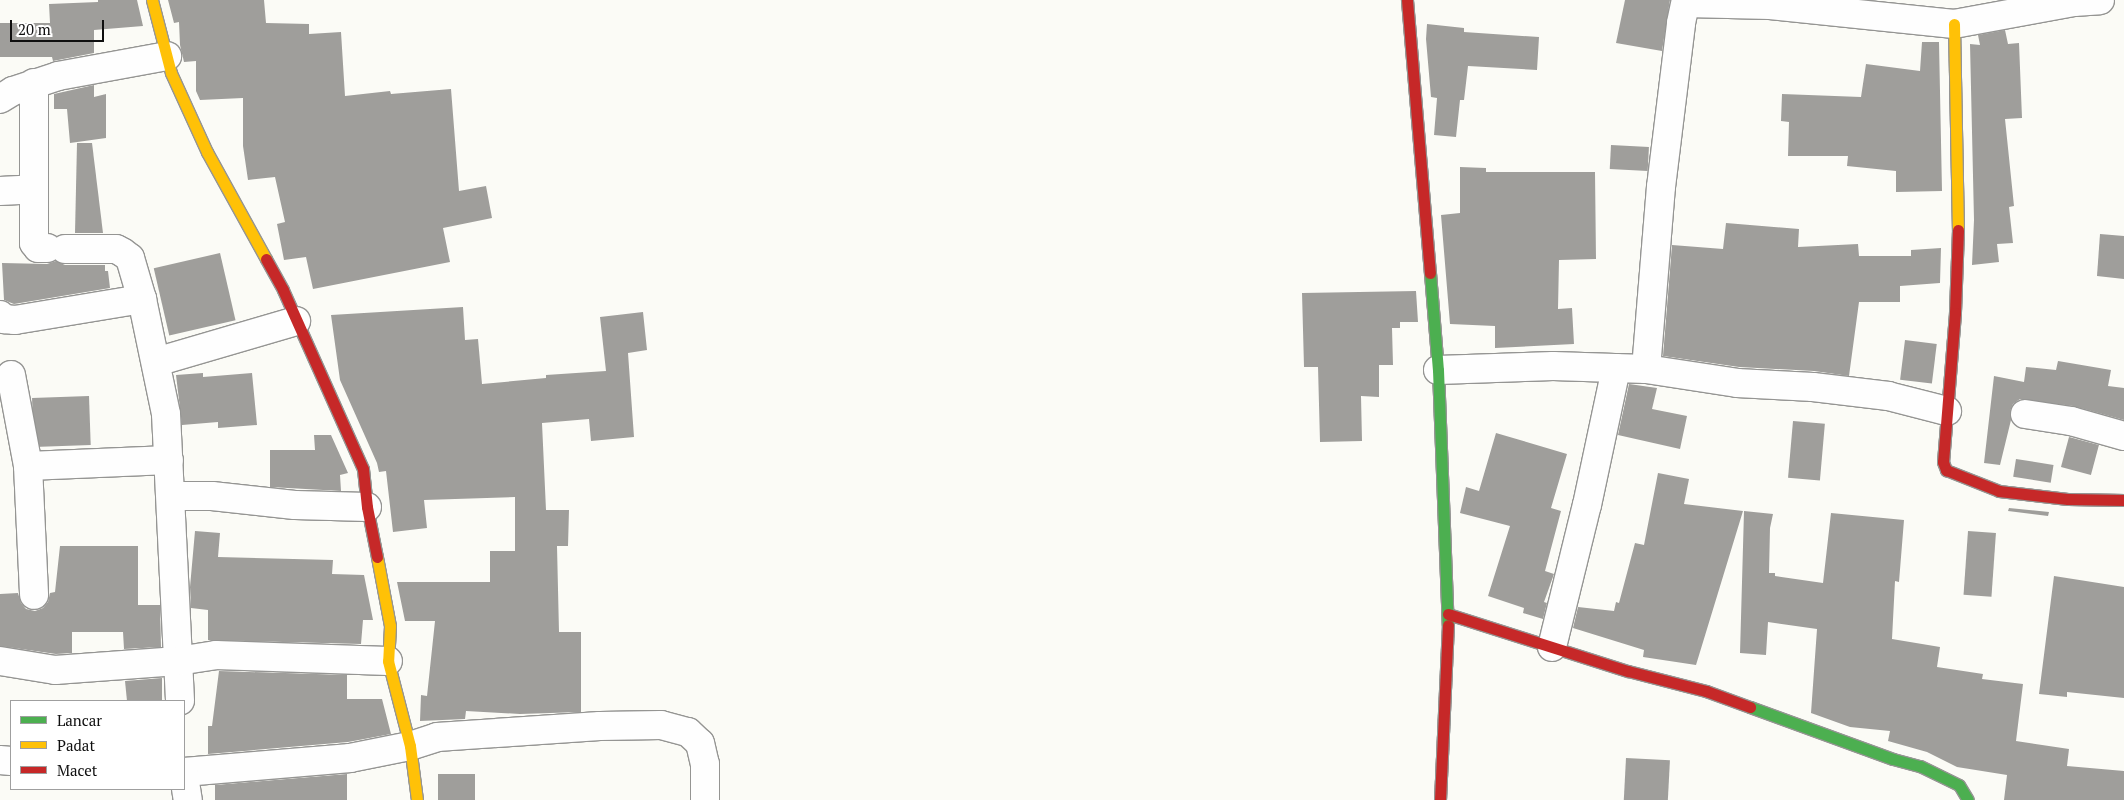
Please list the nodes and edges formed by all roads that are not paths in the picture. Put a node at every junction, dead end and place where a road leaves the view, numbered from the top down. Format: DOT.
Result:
graph roads {
  1 [pos="152,0"];
  2 [pos="1407,0"];
  3 [pos="2100,0"];
  4 [pos="1686,1"];
  5 [pos="2074,1"];
  6 [pos="1954,24"];
  7 [pos="167,56"];
  8 [pos="34,83"];
  9 [pos="0,99"];
  10 [pos="34,189"];
  11 [pos="0,191"];
  12 [pos="142,299"];
  13 [pos="0,315"];
  14 [pos="296,322"];
  15 [pos="156,362"];
  16 [pos="1616,368"];
  17 [pos="1646,369"];
  18 [pos="1438,370"];
  19 [pos="12,375"];
  20 [pos="1947,411"];
  21 [pos="2026,414"];
  22 [pos="2124,436"];
  23 [pos="169,460"];
  24 [pos="28,466"];
  25 [pos="171,496"];
  26 [pos="2124,500"];
  27 [pos="367,506"];
  28 [pos="34,595"];
  29 [pos="1448,614"];
  30 [pos="1552,648"];
  31 [pos="0,661"];
  32 [pos="388,661"];
  33 [pos="178,662"];
  34 [pos="180,700"];
  35 [pos="410,746"];
  36 [pos="185,774"];
  37 [pos="185,780"];
  38 [pos="188,800"];
  39 [pos="417,800"];
  40 [pos="705,800"];
  41 [pos="1440,800"];
  42 [pos="1968,800"];
  1 -- 7 [label="street"];
  2 -- 18 [label="street"];
  3 -- 5 [label="street"];
  4 -- 6 [label="street"];
  4 -- 17 [label="street"];
  5 -- 6 [label="street"];
  6 -- 20 [label="street"];
  7 -- 8 [label="street"];
  7 -- 14 [label="street"];
  8 -- 9 [label="street"];
  8 -- 10 [label="street"];
  10 -- 11 [label="street"];
  10 -- 12 [label="street"];
  12 -- 13 [label="street"];
  12 -- 15 [label="street"];
  14 -- 15 [label="street"];
  14 -- 27 [label="street"];
  15 -- 23 [label="street"];
  16 -- 17 [label="street"];
  16 -- 18 [label="street"];
  16 -- 30 [label="street"];
  17 -- 20 [label="street"];
  18 -- 29 [label="street"];
  19 -- 24 [label="street"];
  20 -- 26 [label="street"];
  21 -- 22 [label="street"];
  23 -- 24 [label="street"];
  23 -- 25 [label="street"];
  24 -- 28 [label="street"];
  25 -- 27 [label="street"];
  25 -- 33 [label="street"];
  27 -- 32 [label="street"];
  29 -- 30 [label="street"];
  29 -- 41 [label="street"];
  30 -- 42 [label="street"];
  31 -- 33 [label="street"];
  32 -- 33 [label="street"];
  32 -- 35 [label="street"];
  33 -- 34 [label="street"];
  35 -- 36 [label="street"];
  35 -- 39 [label="street"];
  35 -- 40 [label="street"];
  37 -- 38 [label="street"];
}
